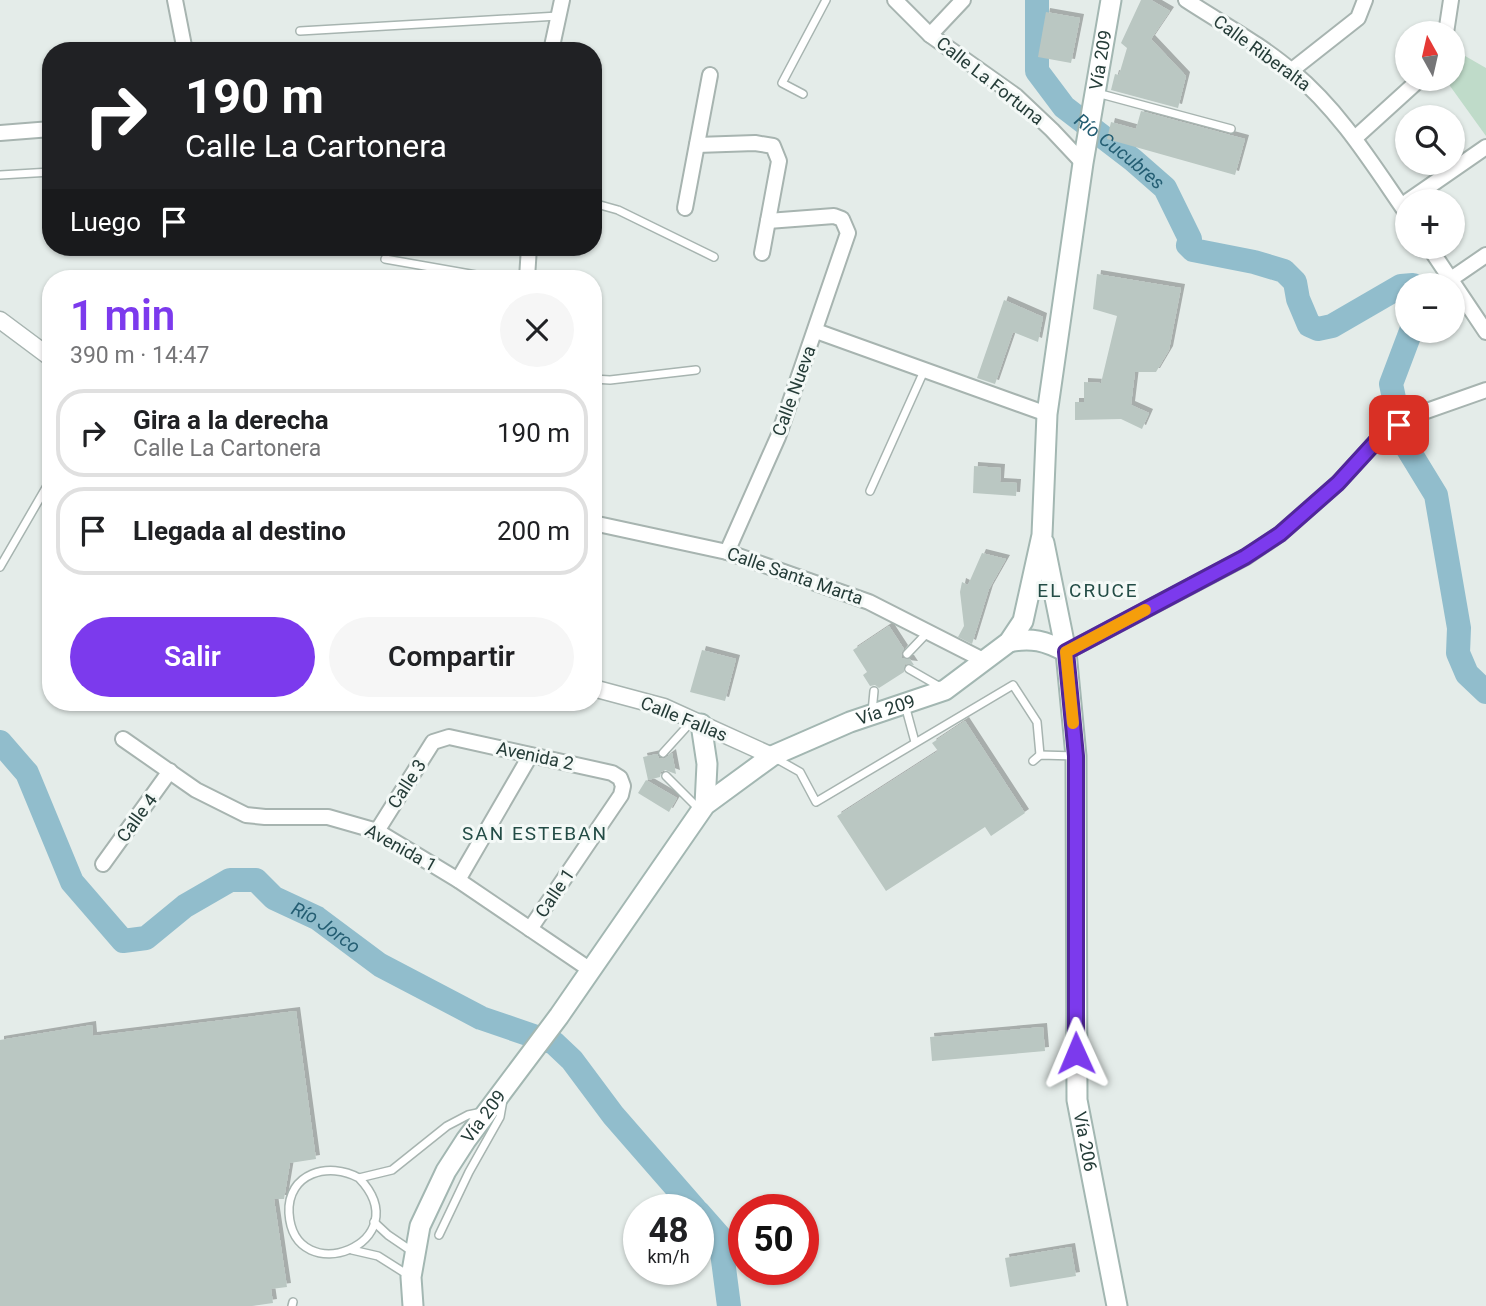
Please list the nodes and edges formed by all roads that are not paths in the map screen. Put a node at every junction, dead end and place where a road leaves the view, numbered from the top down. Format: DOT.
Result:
graph roads {
  1 [pos="175,0"];
  2 [pos="562,0"];
  3 [pos="826,0"];
  4 [pos="895,0"];
  5 [pos="963,0"];
  6 [pos="1111,0"];
  7 [pos="1186,0"];
  8 [pos="1365,0"];
  9 [pos="1451,0"];
  10 [pos="559,16"];
  11 [pos="1448,21"];
  12 [pos="300,31"];
  13 [pos="930,35"];
  14 [pos="183,42"];
  15 [pos="553,42"];
  16 [pos="1292,70"];
  17 [pos="710,75"];
  18 [pos="1407,91"];
  19 [pos="803,94"];
  20 [pos="1094,100"];
  21 [pos="42,130"];
  22 [pos="1231,130"];
  23 [pos="0,133"];
  24 [pos="1355,138"];
  25 [pos="697,145"];
  26 [pos="1486,146"];
  27 [pos="1084,158"];
  28 [pos="42,173"];
  29 [pos="0,175"];
  30 [pos="1429,189"];
  31 [pos="1395,191"];
  32 [pos="602,206"];
  33 [pos="685,208"];
  34 [pos="768,221"];
  35 [pos="762,253"];
  36 [pos="1486,255"];
  37 [pos="714,257"];
  38 [pos="385,259"];
  39 [pos="448,270"];
  40 [pos="1460,273"];
  41 [pos="1465,300"];
  42 [pos="0,320"];
  43 [pos="816,331"];
  44 [pos="1486,332"];
  45 [pos="42,351"];
  46 [pos="695,370"];
  47 [pos="925,371"];
  48 [pos="602,380"];
  49 [pos="1486,390"];
  50 [pos="1047,414"];
  51 [pos="870,491"];
  52 [pos="42,495"];
  53 [pos="602,525"];
  54 [pos="1042,536"];
  55 [pos="727,552"];
  56 [pos="0,567"];
  57 [pos="1023,621"];
  58 [pos="928,633"];
  59 [pos="1009,642"];
  60 [pos="1066,652"];
  61 [pos="907,654"];
  62 [pos="985,662"];
  63 [pos="909,669"];
  64 [pos="602,690"];
  65 [pos="945,690"];
  66 [pos="874,691"];
  67 [pos="905,704"];
  68 [pos="872,714"];
  69 [pos="697,722"];
  70 [pos="123,739"];
  71 [pos="440,739"];
  72 [pos="915,742"];
  73 [pos="663,753"];
  74 [pos="1040,755"];
  75 [pos="530,756"];
  76 [pos="772,756"];
  77 [pos="1076,756"];
  78 [pos="1033,761"];
  79 [pos="170,771"];
  80 [pos="666,776"];
  81 [pos="623,786"];
  82 [pos="703,807"];
  83 [pos="377,831"];
  84 [pos="103,864"];
  85 [pos="457,880"];
  86 [pos="530,929"];
  87 [pos="589,969"];
  88 [pos="511,1081"];
  89 [pos="490,1110"];
  90 [pos="359,1178"];
  91 [pos="374,1222"];
  92 [pos="439,1235"];
  93 [pos="352,1250"];
  94 [pos="414,1253"];
  95 [pos="411,1277"];
  96 [pos="413,1306"];
  97 [pos="1117,1306"];
  1 -- 14 [label="street"];
  2 -- 10 [label="street"];
  3 -- 19 [label="lane"];
  4 -- 13 [label="street, Calle La Fortuna"];
  5 -- 13 [label="street"];
  6 -- 20 [label="main road, Vía 209"];
  7 -- 16 [label="street, Calle Riberalta"];
  8 -- 16 [label="street"];
  9 -- 11 [label="street"];
  10 -- 12 [label="lane"];
  10 -- 15 [label="street"];
  13 -- 27 [label="street, Calle La Fortuna"];
  16 -- 24 [label="street, Calle Riberalta"];
  17 -- 25 [label="street"];
  18 -- 24 [label="street"];
  20 -- 22 [label="lane"];
  20 -- 27 [label="main road, Vía 209"];
  21 -- 23 [label="street"];
  24 -- 31 [label="street, Calle Riberalta"];
  25 -- 33 [label="street"];
  25 -- 34 [label="street"];
  26 -- 30 [label="street"];
  27 -- 50 [label="main road, Vía 209"];
  28 -- 29 [label="lane"];
  32 -- 37 [label="lane"];
  34 -- 35 [label="street"];
  34 -- 43 [label="street, Calle Nueva"];
  36 -- 40 [label="street"];
  38 -- 39 [label="lane"];
  41 -- 44 [label="street"];
  42 -- 45 [label="street"];
  43 -- 47 [label="street"];
  43 -- 55 [label="street, Calle Nueva"];
  46 -- 48 [label="lane"];
  47 -- 50 [label="street"];
  47 -- 51 [label="lane"];
  49 -- 60 [label="street"];
  50 -- 54 [label="main road, Vía 209"];
  52 -- 56 [label="lane"];
  53 -- 55 [label="street, Calle Santa Marta"];
  54 -- 57 [label="main road, Vía 209"];
  54 -- 60 [label="main road, Vía 206"];
  55 -- 58 [label="street, Calle Santa Marta"];
  57 -- 59 [label="main road, Vía 209"];
  57 -- 60 [label="main road"];
  58 -- 61 [label="lane"];
  58 -- 62 [label="street, Calle Santa Marta"];
  59 -- 60 [label="main road"];
  59 -- 62 [label="main road, Vía 209"];
  60 -- 77 [label="main road, Vía 206"];
  62 -- 65 [label="main road, Vía 209"];
  63 -- 65 [label="lane"];
  64 -- 69 [label="street, Calle Fallas"];
  65 -- 67 [label="main road, Vía 209"];
  66 -- 68 [label="lane"];
  67 -- 68 [label="main road, Vía 209"];
  67 -- 72 [label="lane"];
  68 -- 76 [label="main road, Vía 209"];
  69 -- 73 [label="lane"];
  69 -- 76 [label="street, Calle Fallas"];
  69 -- 82 [label="main road"];
  70 -- 79 [label="street, Avenida 1"];
  71 -- 75 [label="street, Avenida 2"];
  71 -- 83 [label="street, Calle 3"];
  72 -- 74 [label="lane"];
  72 -- 76 [label="lane"];
  74 -- 77 [label="lane"];
  74 -- 78 [label="lane"];
  75 -- 81 [label="street, Avenida 2"];
  75 -- 85 [label="street"];
  76 -- 82 [label="main road, Vía 209"];
  77 -- 97 [label="main road, Vía 206"];
  79 -- 83 [label="street, Avenida 1"];
  79 -- 84 [label="street, Calle 4"];
  80 -- 82 [label="lane"];
  81 -- 86 [label="street, Calle 1"];
  82 -- 87 [label="main road, Vía 209"];
  83 -- 85 [label="street, Avenida 1"];
  85 -- 86 [label="street, Avenida 1"];
  86 -- 87 [label="street, Avenida 1"];
  87 -- 88 [label="main road, Vía 209"];
  88 -- 89 [label="main road, Vía 209"];
  88 -- 92 [label="lane"];
  89 -- 90 [label="lane"];
  89 -- 94 [label="main road, Vía 209"];
  90 -- 91 [label="lane"];
  90 -- 93 [label="lane"];
  91 -- 93 [label="lane"];
  91 -- 94 [label="lane"];
  93 -- 95 [label="lane"];
  94 -- 95 [label="main road, Vía 209"];
  95 -- 96 [label="main road, Vía 209"];
}
